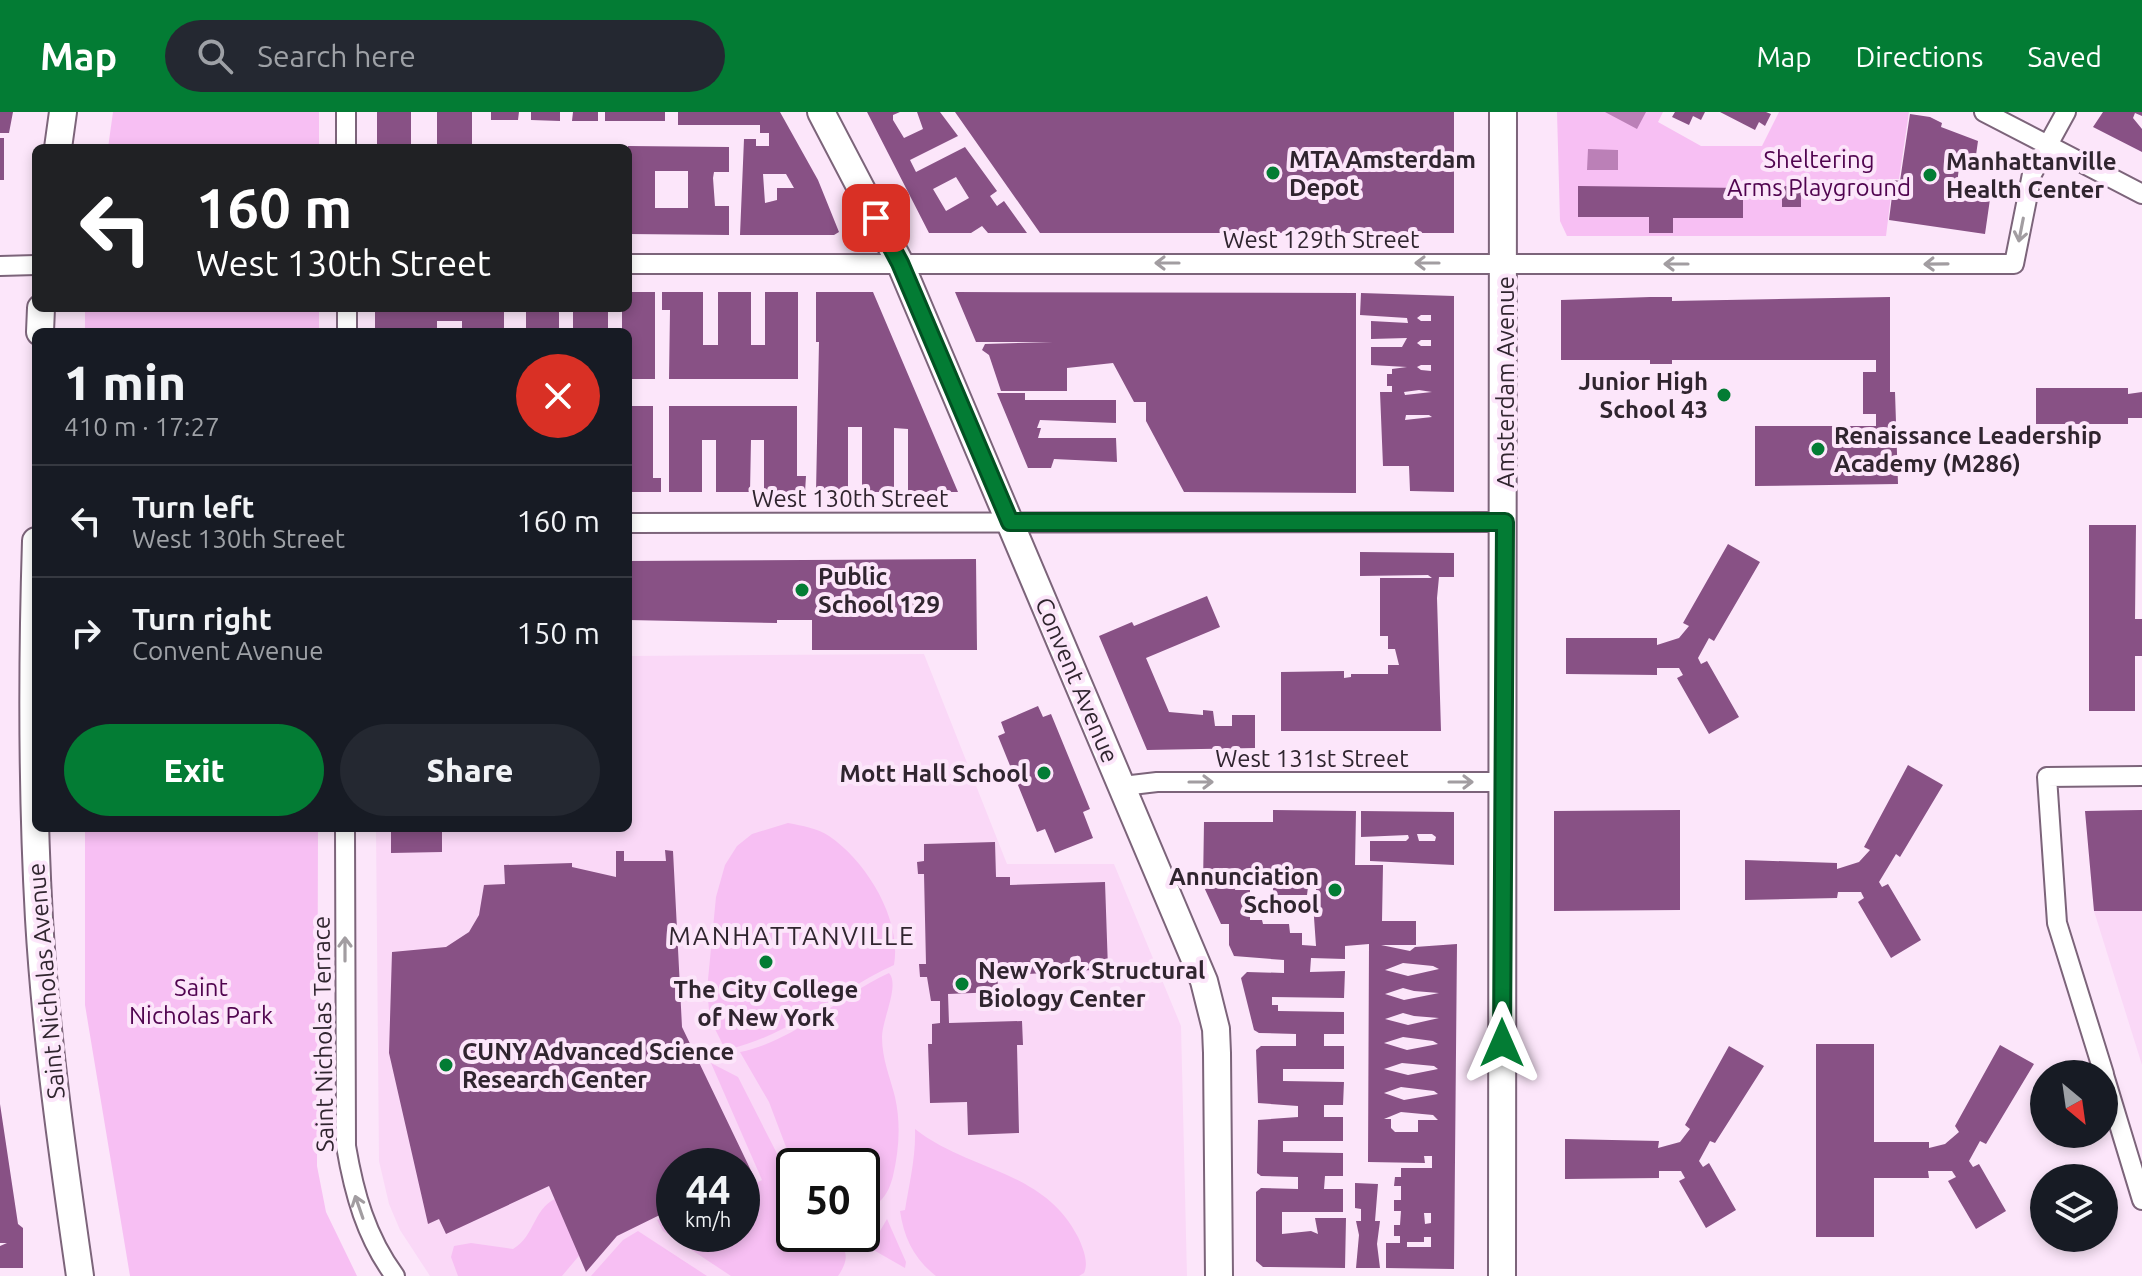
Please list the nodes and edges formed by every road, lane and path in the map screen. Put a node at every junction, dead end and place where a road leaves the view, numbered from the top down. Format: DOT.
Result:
graph roads {
  1 [pos="63,112"];
  2 [pos="346,112"];
  3 [pos="821,112"];
  4 [pos="1503,112"];
  5 [pos="1984,112"];
  6 [pos="2066,112"];
  7 [pos="59,144"];
  8 [pos="346,144"];
  9 [pos="2046,144"];
  10 [pos="2142,194"];
  11 [pos="900,263"];
  12 [pos="1505,263"];
  13 [pos="632,264"];
  14 [pos="32,265"];
  15 [pos="0,266"];
  16 [pos="1010,522"];
  17 [pos="1505,522"];
  18 [pos="632,523"];
  19 [pos="2142,776"];
  20 [pos="1502,782"];
  21 [pos="1123,786"];
  22 [pos="36,832"];
  23 [pos="345,832"];
  24 [pos="2099,1060"];
  25 [pos="2118,1121"];
  26 [pos="2142,1200"];
  27 [pos="80,1276"];
  28 [pos="395,1276"];
  29 [pos="1219,1276"];
  30 [pos="1502,1276"];
  1 -- 7 [label="main road"];
  2 -- 8 [label="street"];
  3 -- 11 [label="main road, Convent Avenue"];
  4 -- 12 [label="main road, Amsterdam Avenue"];
  5 -- 9 [label="street"];
  6 -- 9 [label="street"];
  9 -- 10 [label="street"];
  9 -- 12 [label="street, West 129th Street, one-way"];
  12 -- 11 [label="street, West 129th Street, one-way"];
  11 -- 13 [label="street, West 129th Street"];
  11 -- 16 [label="main road, Convent Avenue"];
  12 -- 17 [label="main road, Amsterdam Avenue"];
  14 -- 15 [label="street"];
  16 -- 17 [label="street, West 130th Street"];
  16 -- 18 [label="street, West 130th Street"];
  16 -- 21 [label="main road, Convent Avenue"];
  17 -- 20 [label="main road, Amsterdam Avenue"];
  19 -- 24 [label="street"];
  21 -- 20 [label="street, West 131st Street, one-way"];
  20 -- 30 [label="main road, Amsterdam Avenue"];
  21 -- 29 [label="main road, Convent Avenue"];
  22 -- 27 [label="main road, Saint Nicholas Avenue"];
  28 -- 23 [label="street, Saint Nicholas Terrace, one-way"];
  25 -- 26 [label="street"];
}
